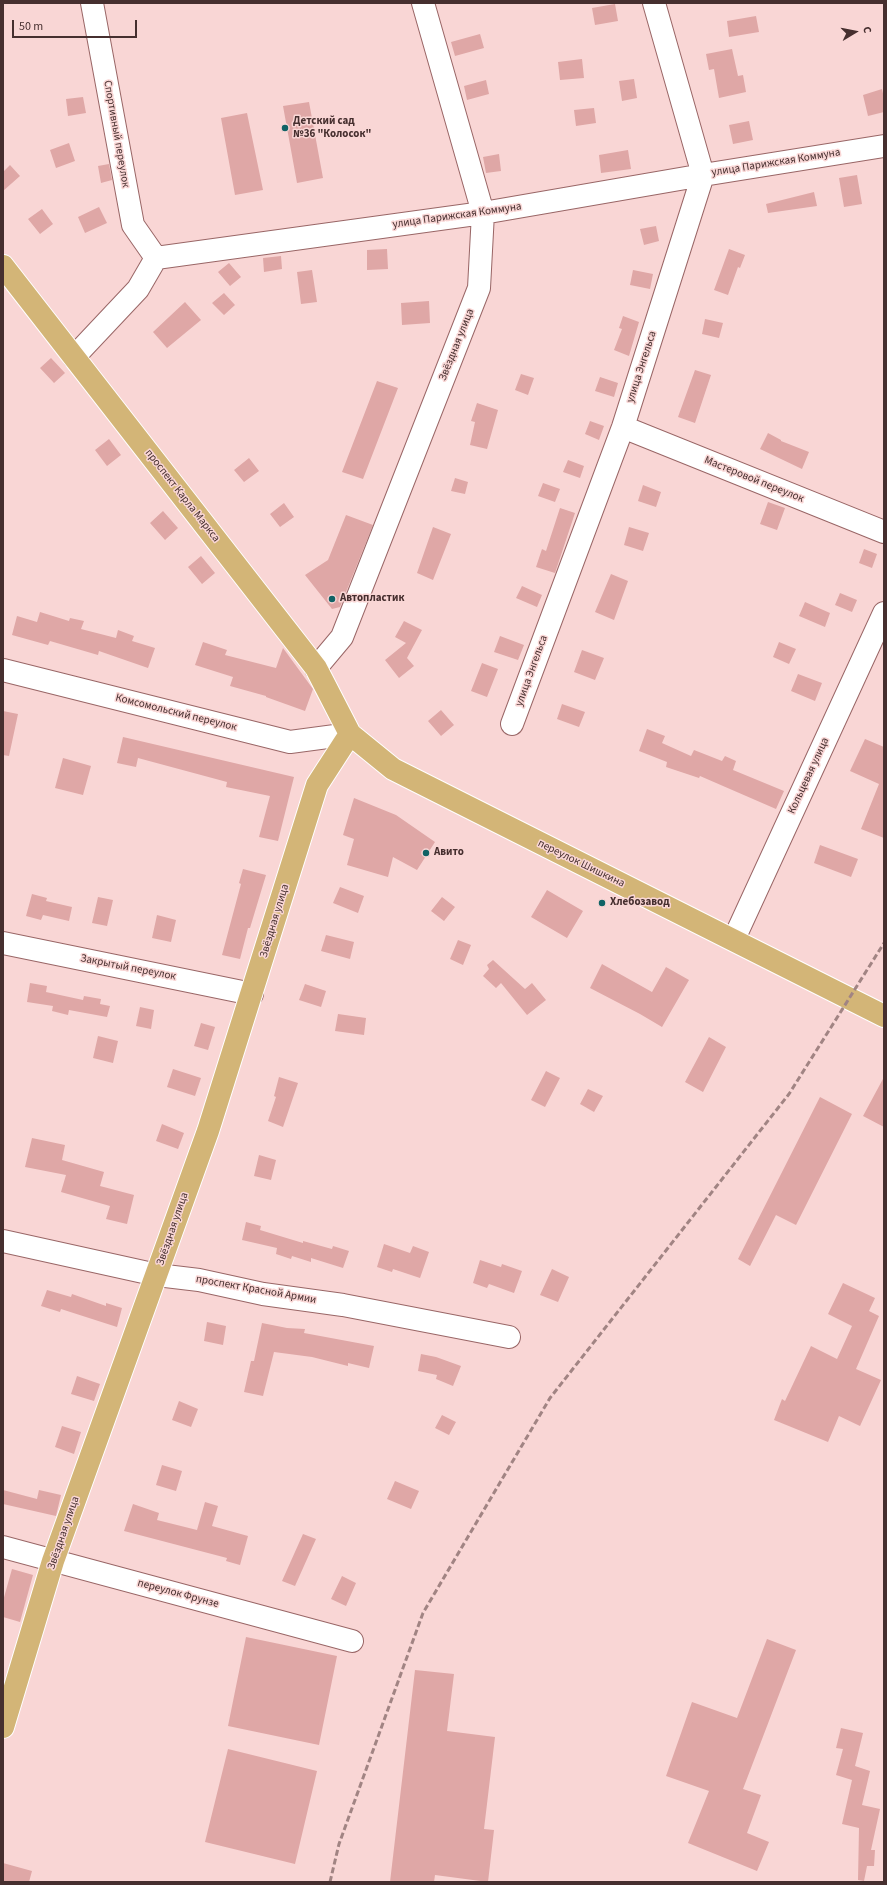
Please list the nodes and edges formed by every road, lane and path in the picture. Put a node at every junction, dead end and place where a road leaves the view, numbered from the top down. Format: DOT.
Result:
graph roads {
  1 [pos="92,3"];
  2 [pos="423,3"];
  3 [pos="654,3"];
  4 [pos="884,146"];
  5 [pos="704,175"];
  6 [pos="483,214"];
  7 [pos="156,258"];
  8 [pos="3,266"];
  9 [pos="74,357"];
  10 [pos="623,427"];
  11 [pos="884,532"];
  12 [pos="884,613"];
  13 [pos="316,668"];
  14 [pos="3,670"];
  15 [pos="512,724"];
  16 [pos="350,734"];
  17 [pos="734,939"];
  18 [pos="3,943"];
  19 [pos="252,994"];
  20 [pos="884,1016"];
  21 [pos="3,1241"];
  22 [pos="157,1275"];
  23 [pos="509,1337"];
  24 [pos="3,1547"];
  25 [pos="53,1561"];
  26 [pos="352,1640"];
  27 [pos="3,1727"];
  1 -- 7 [label="street, Спортивный переулок"];
  2 -- 6 [label="street, Звёздная улица"];
  3 -- 5 [label="street"];
  4 -- 5 [label="street, улица Парижская Коммуна"];
  5 -- 6 [label="street, улица Парижская Коммуна"];
  5 -- 10 [label="street, улица Энгельса"];
  6 -- 7 [label="street, улица Парижская Коммуна"];
  6 -- 13 [label="street, Звёздная улица"];
  7 -- 9 [label="street"];
  8 -- 9 [label="main road, проспект Карла Маркса"];
  9 -- 13 [label="main road, проспект Карла Маркса"];
  10 -- 11 [label="street, Мастеровой переулок"];
  10 -- 15 [label="street, улица Энгельса"];
  12 -- 17 [label="street, Кольцевая улица"];
  13 -- 16 [label="main road, проспект Карла Маркса"];
  14 -- 16 [label="street, Комсомольский переулок"];
  16 -- 17 [label="main road, переулок Шишкина"];
  16 -- 19 [label="main road, Звёздная улица"];
  17 -- 20 [label="main road, переулок Шишкина"];
  18 -- 19 [label="street, Закрытый переулок"];
  19 -- 22 [label="main road, Звёздная улица"];
  21 -- 22 [label="street, проспект Красной Армии"];
  22 -- 23 [label="street, проспект Красной Армии"];
  22 -- 25 [label="main road, Звёздная улица"];
  24 -- 25 [label="street, переулок Фрунзе"];
  25 -- 26 [label="street, переулок Фрунзе"];
  25 -- 27 [label="main road, Звёздная улица"];
}
